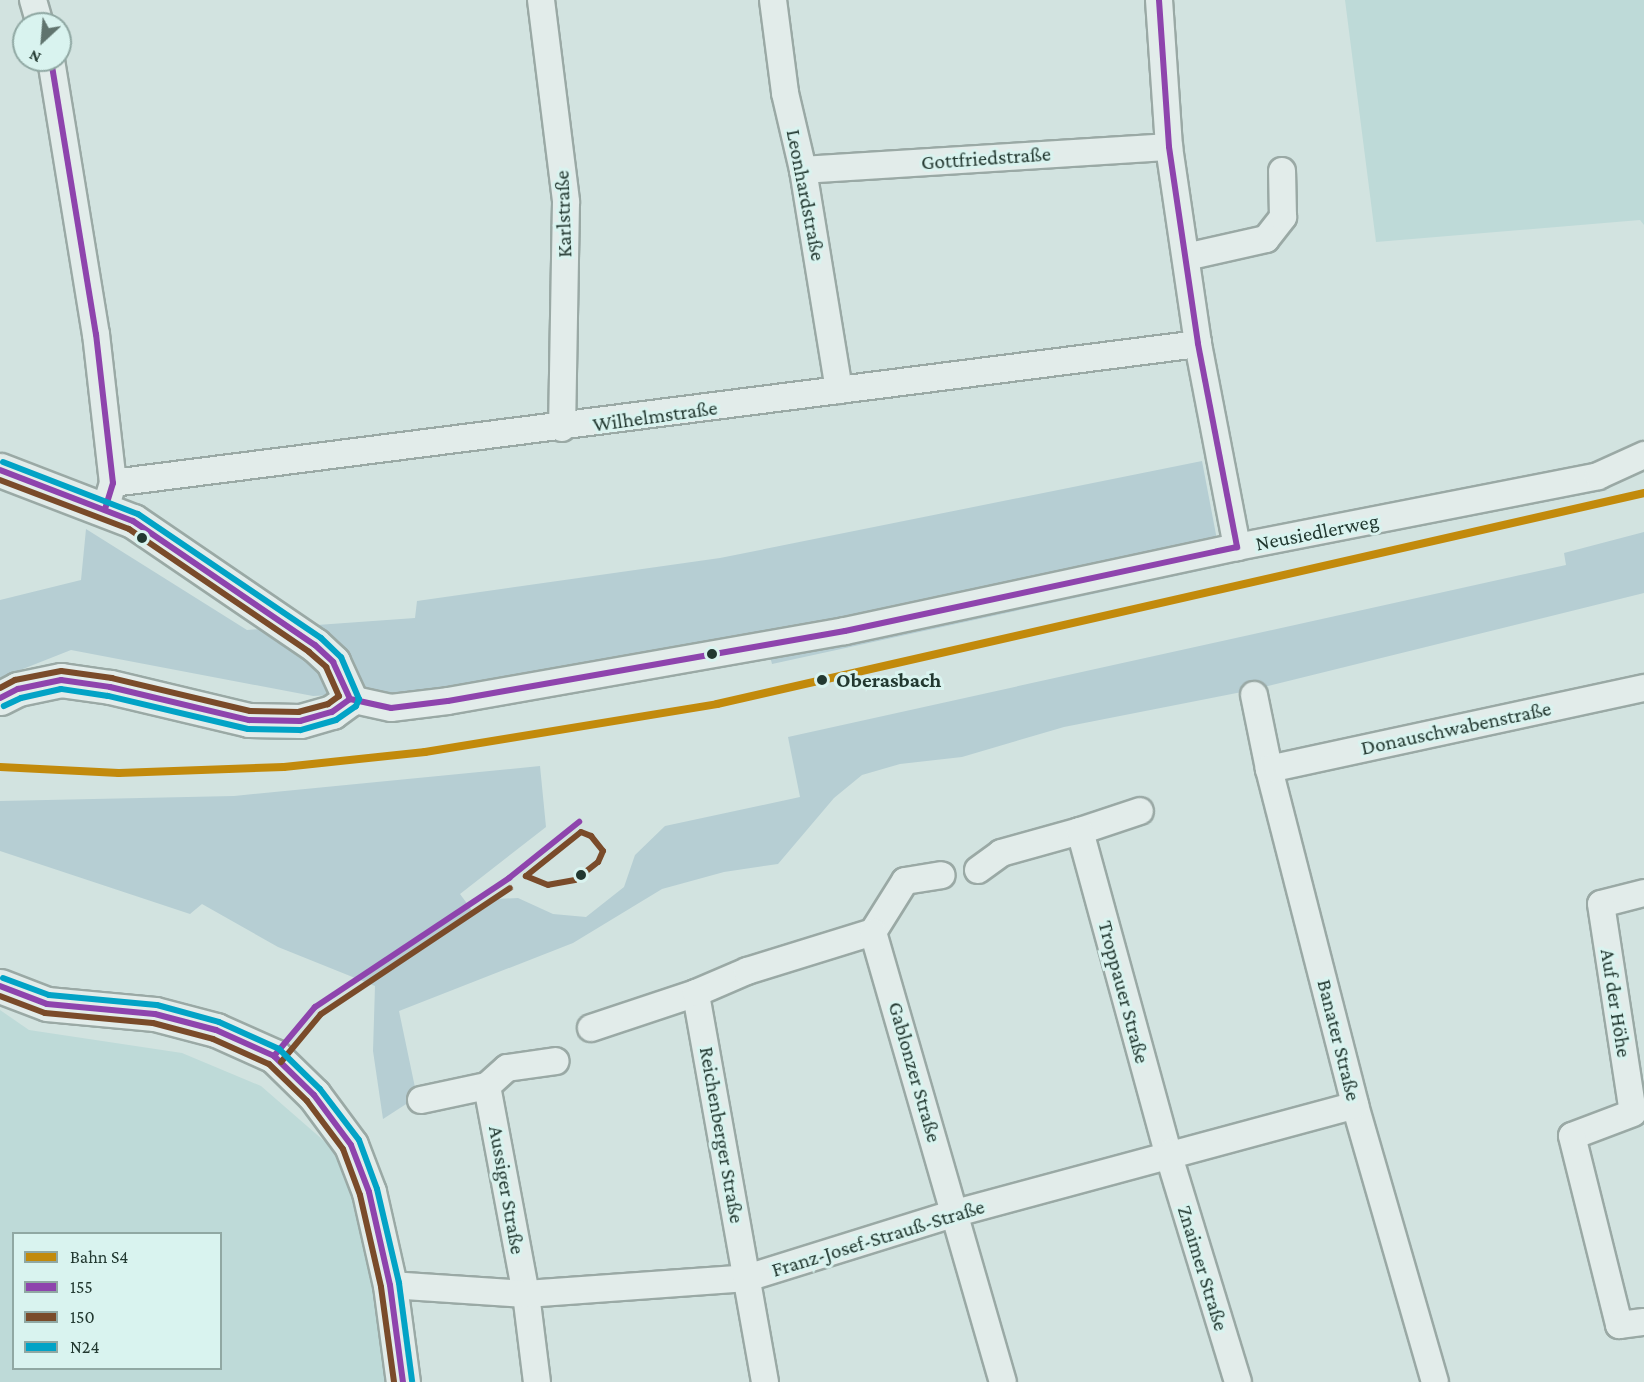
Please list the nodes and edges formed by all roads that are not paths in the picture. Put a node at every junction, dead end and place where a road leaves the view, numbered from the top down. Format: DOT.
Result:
graph roads {
  1 [pos="541,0"];
  2 [pos="773,0"];
  3 [pos="1159,0"];
  4 [pos="53,72"];
  5 [pos="1169,147"];
  6 [pos="803,170"];
  7 [pos="1282,171"];
  8 [pos="1186,257"];
  9 [pos="1198,344"];
  10 [pos="839,390"];
  11 [pos="562,428"];
  12 [pos="1644,456"];
  13 [pos="0,470"];
  14 [pos="109,496"];
  15 [pos="1237,547"];
  16 [pos="1644,688"];
  17 [pos="1254,695"];
  18 [pos="0,698"];
  19 [pos="350,699"];
  20 [pos="1269,769"];
  21 [pos="1140,811"];
  22 [pos="1080,831"];
  23 [pos="978,870"];
  24 [pos="942,874"];
  25 [pos="1644,893"];
  26 [pos="873,932"];
  27 [pos="0,986"];
  28 [pos="696,993"];
  29 [pos="591,1028"];
  30 [pos="556,1061"];
  31 [pos="488,1086"];
  32 [pos="421,1100"];
  33 [pos="1355,1105"];
  34 [pos="1168,1153"];
  35 [pos="956,1213"];
  36 [pos="747,1278"];
  37 [pos="390,1285"];
  38 [pos="526,1294"];
  39 [pos="1644,1322"];
  40 [pos="403,1382"];
  41 [pos="537,1382"];
  42 [pos="765,1382"];
  43 [pos="1003,1382"];
  44 [pos="1238,1382"];
  45 [pos="1435,1382"];
  1 -- 11 [label="street, Karlstraße"];
  2 -- 6 [label="street, Leonhardstraße"];
  3 -- 5 [label="street"];
  4 -- 14 [label="street"];
  5 -- 6 [label="street, Gottfriedstraße"];
  5 -- 8 [label="street"];
  6 -- 10 [label="street, Leonhardstraße"];
  7 -- 8 [label="street"];
  8 -- 9 [label="street"];
  9 -- 10 [label="street, Wilhelmstraße"];
  9 -- 15 [label="street"];
  10 -- 11 [label="street, Wilhelmstraße"];
  11 -- 14 [label="street, Wilhelmstraße"];
  12 -- 15 [label="street, Neusiedlerweg"];
  13 -- 14 [label="street"];
  14 -- 19 [label="street"];
  15 -- 19 [label="street, Neusiedlerweg"];
  16 -- 20 [label="street, Donauschwabenstraße"];
  17 -- 20 [label="street, Banater Straße"];
  18 -- 19 [label="street"];
  20 -- 33 [label="street, Banater Straße"];
  21 -- 22 [label="street"];
  22 -- 23 [label="street"];
  22 -- 34 [label="street, Troppauer Straße"];
  24 -- 26 [label="street"];
  25 -- 39 [label="street, Auf der Höhe"];
  26 -- 28 [label="street"];
  26 -- 35 [label="street, Gablonzer Straße"];
  27 -- 37 [label="street"];
  28 -- 29 [label="street"];
  28 -- 36 [label="street, Reichenberger Straße"];
  30 -- 31 [label="street"];
  31 -- 32 [label="street"];
  31 -- 38 [label="street, Aussiger Straße"];
  33 -- 34 [label="street, Franz-Josef-Strauß-Straße"];
  33 -- 45 [label="street, Banater Straße"];
  34 -- 35 [label="street, Franz-Josef-Strauß-Straße"];
  34 -- 44 [label="street, Znaimer Straße"];
  35 -- 36 [label="street, Franz-Josef-Strauß-Straße"];
  35 -- 43 [label="street, Gablonzer Straße"];
  36 -- 38 [label="street, Franz-Josef-Strauß-Straße"];
  36 -- 42 [label="street, Reichenberger Straße"];
  37 -- 38 [label="street, Franz-Josef-Strauß-Straße"];
  37 -- 40 [label="street"];
  38 -- 41 [label="street, Aussiger Straße"];
}
